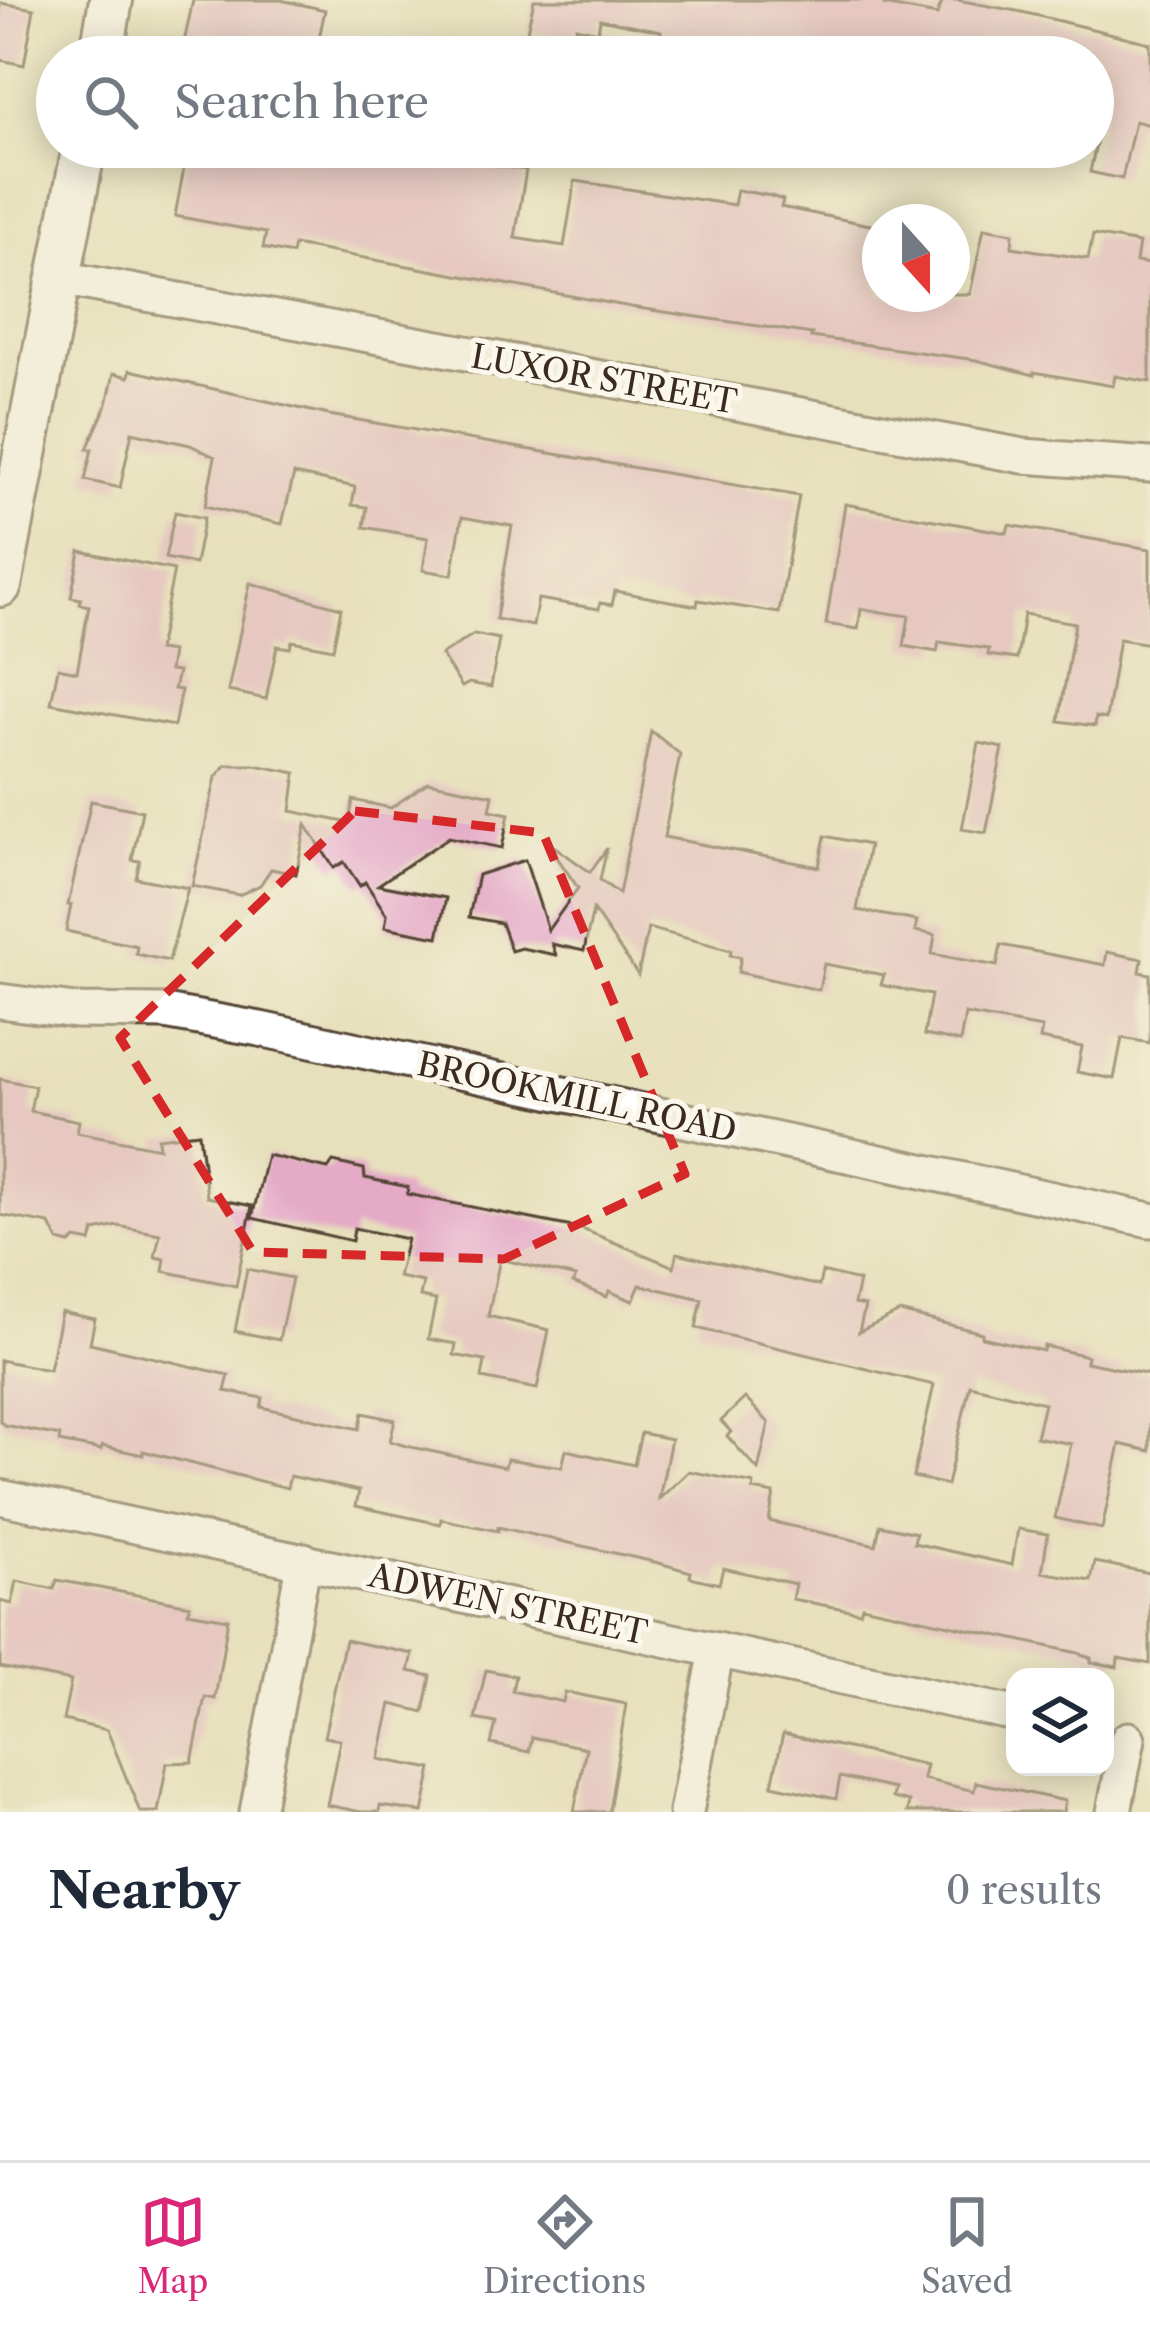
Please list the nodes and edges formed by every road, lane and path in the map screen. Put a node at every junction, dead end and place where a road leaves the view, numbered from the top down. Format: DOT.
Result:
graph roads {
  1 [pos="111,0"];
  2 [pos="105,36"];
  3 [pos="80,168"];
  4 [pos="59,278"];
  5 [pos="1150,465"];
  6 [pos="0,585"];
  7 [pos="0,1001"];
  8 [pos="1150,1220"];
  9 [pos="0,1497"];
  10 [pos="304,1560"];
  11 [pos="717,1650"];
  12 [pos="1006,1712"];
  13 [pos="1128,1739"];
  14 [pos="257,1812"];
  15 [pos="686,1812"];
  16 [pos="1114,1812"];
  1 -- 2 [label="street"];
  3 -- 4 [label="street"];
  4 -- 5 [label="street, LUXOR STREET"];
  4 -- 6 [label="street"];
  7 -- 8 [label="street, BROOKMILL ROAD"];
  9 -- 10 [label="street, ADWEN STREET"];
  10 -- 11 [label="street, ADWEN STREET"];
  10 -- 14 [label="street"];
  11 -- 12 [label="street, ADWEN STREET"];
  11 -- 15 [label="street"];
  13 -- 16 [label="street"];
}
